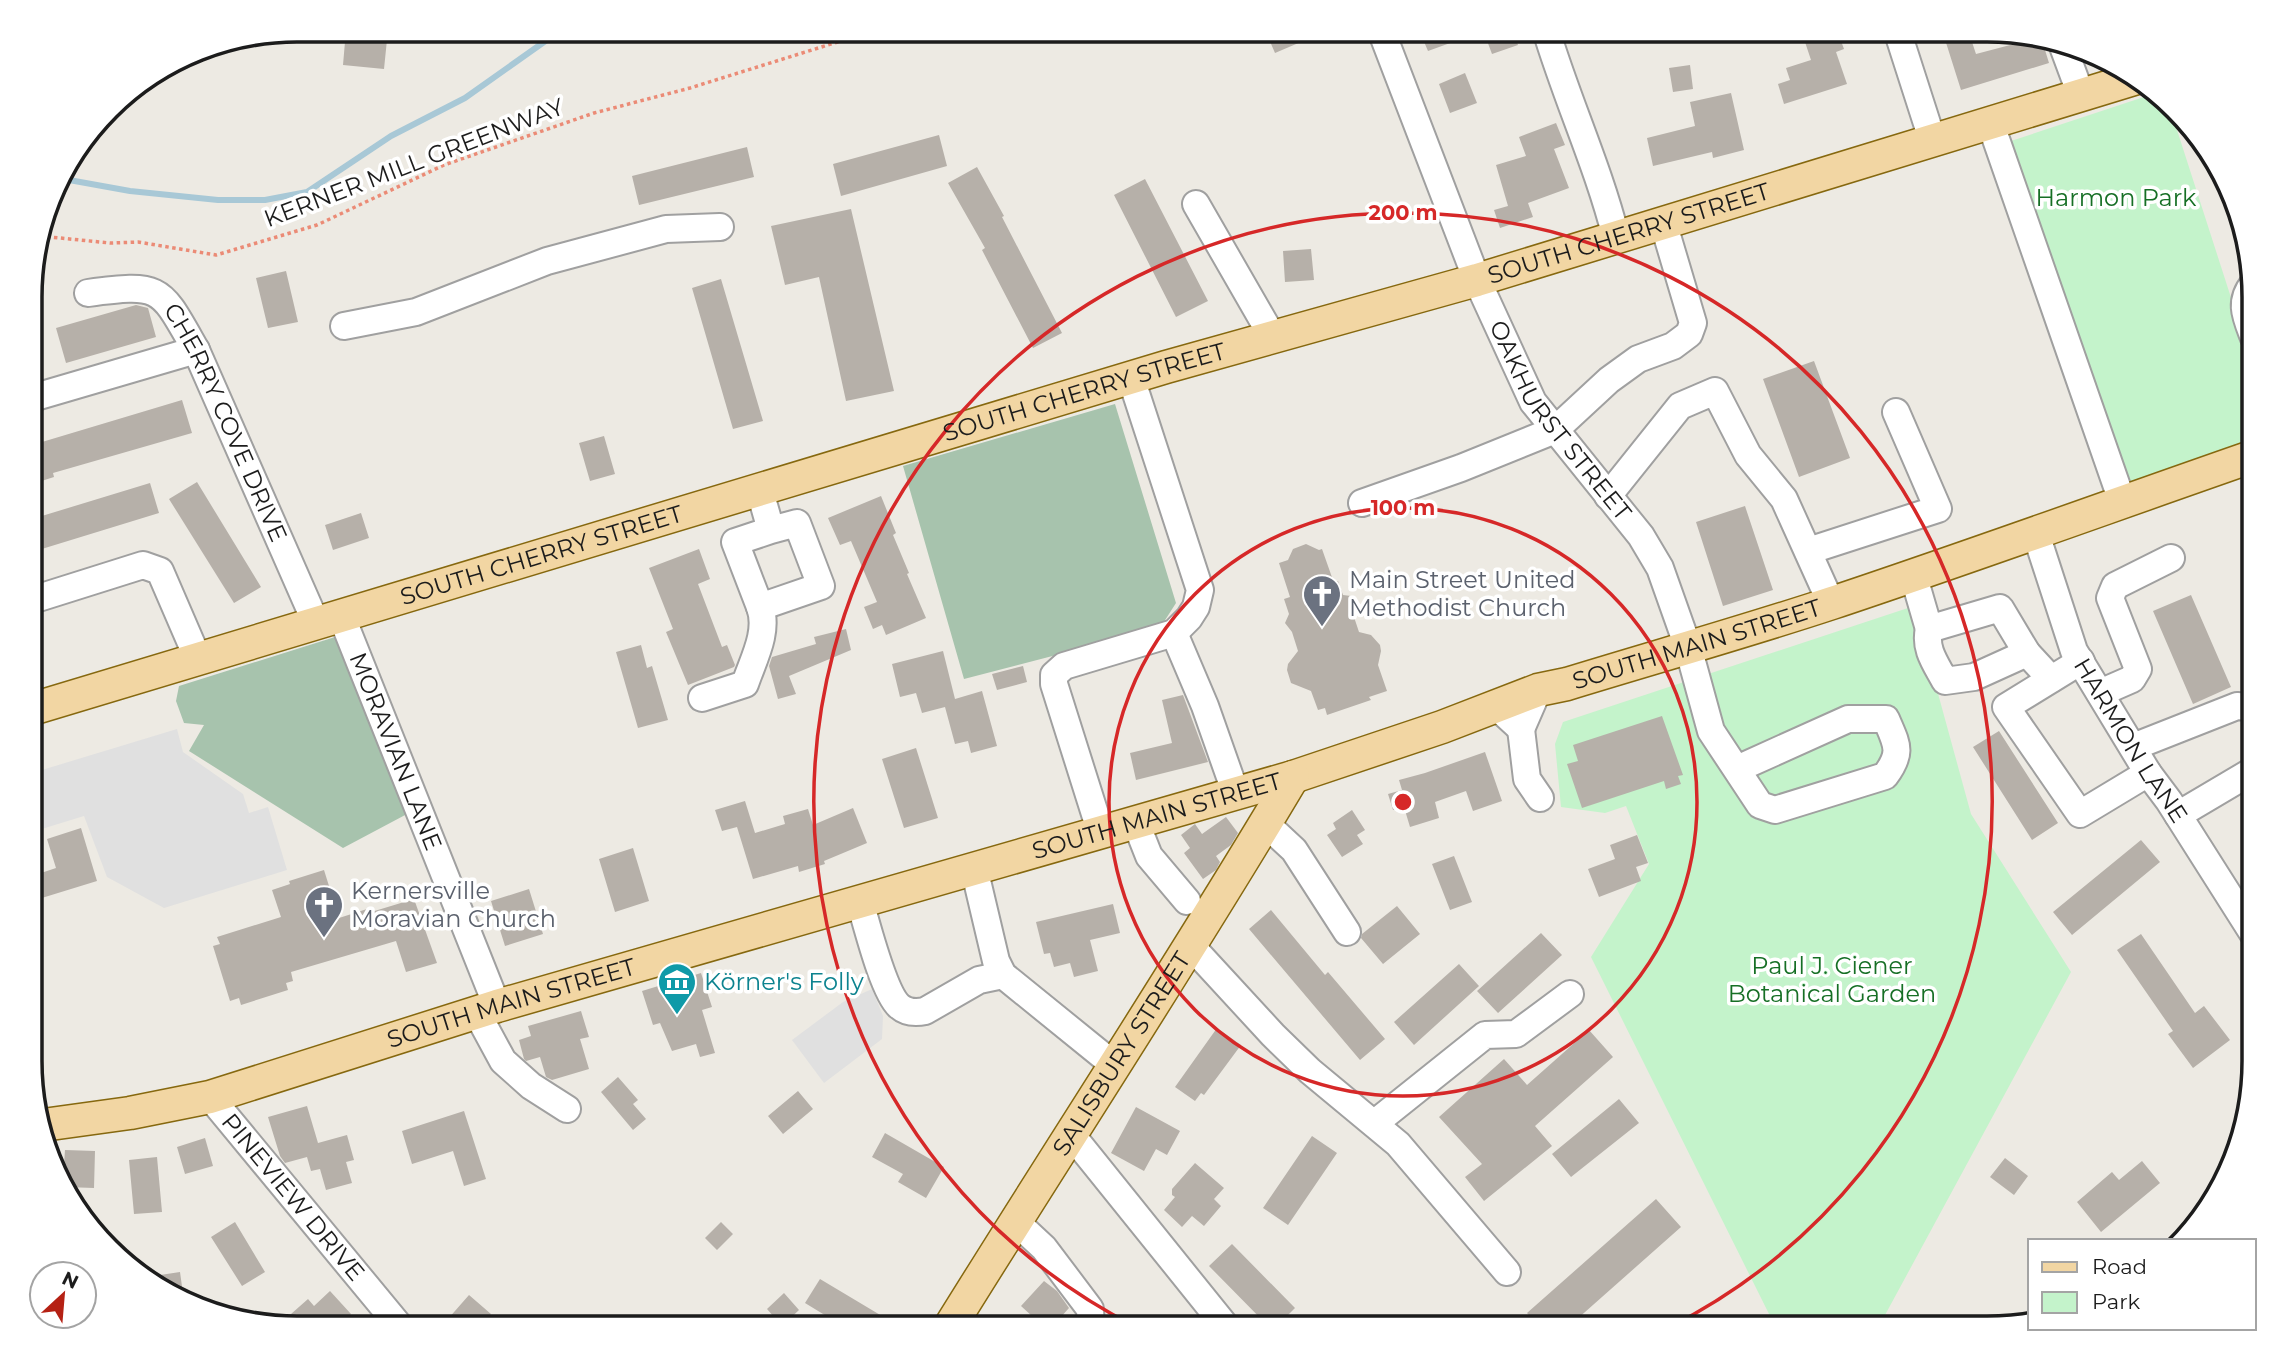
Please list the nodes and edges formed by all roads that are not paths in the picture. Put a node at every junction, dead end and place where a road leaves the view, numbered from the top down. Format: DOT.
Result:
graph roads {
  1 [pos="1386,42"];
  2 [pos="1549,42"];
  3 [pos="1901,42"];
  4 [pos="2066,55"];
  5 [pos="2124,82"];
  6 [pos="2081,95"];
  7 [pos="1990,122"];
  8 [pos="1932,139"];
  9 [pos="1196,204"];
  10 [pos="1663,222"];
  11 [pos="720,227"];
  12 [pos="1616,237"];
  13 [pos="1477,280"];
  14 [pos="88,293"];
  15 [pos="344,326"];
  16 [pos="1272,337"];
  17 [pos="196,350"];
  18 [pos="1131,377"];
  19 [pos="42,395"];
  20 [pos="1896,412"];
  21 [pos="1555,430"];
  22 [pos="2242,460"];
  23 [pos="759,488"];
  24 [pos="1608,496"];
  25 [pos="2122,501"];
  26 [pos="1362,503"];
  27 [pos="771,530"];
  28 [pos="2036,534"];
  29 [pos="1808,551"];
  30 [pos="2171,558"];
  31 [pos="1913,574"];
  32 [pos="42,597"];
  33 [pos="1831,603"];
  34 [pos="760,607"];
  35 [pos="328,619"];
  36 [pos="1929,629"];
  37 [pos="1174,633"];
  38 [pos="1688,647"];
  39 [pos="2027,653"];
  40 [pos="198,659"];
  41 [pos="2081,661"];
  42 [pos="2051,679"];
  43 [pos="1538,690"];
  44 [pos="2100,693"];
  45 [pos="702,698"];
  46 [pos="42,700"];
  47 [pos="1496,706"];
  48 [pos="2242,706"];
  49 [pos="1521,729"];
  50 [pos="2133,747"];
  51 [pos="1737,769"];
  52 [pos="2148,773"];
  53 [pos="1293,777"];
  54 [pos="2242,777"];
  55 [pos="1236,794"];
  56 [pos="1541,798"];
  57 [pos="2178,815"];
  58 [pos="1136,823"];
  59 [pos="1265,823"];
  60 [pos="1101,833"];
  61 [pos="974,869"];
  62 [pos="1187,901"];
  63 [pos="860,902"];
  64 [pos="2242,915"];
  65 [pos="1347,932"];
  66 [pos="1191,946"];
  67 [pos="1003,975"];
  68 [pos="1570,994"];
  69 [pos="487,1010"];
  70 [pos="1114,1065"];
  71 [pos="210,1097"];
  72 [pos="567,1109"];
  73 [pos="1375,1123"];
  74 [pos="50,1124"];
  75 [pos="1070,1133"];
  76 [pos="1015,1221"];
  77 [pos="1507,1272"];
  78 [pos="391,1316"];
  79 [pos="956,1316"];
  80 [pos="1090,1316"];
  81 [pos="1217,1316"];
  1 -- 13 [label="street, OAKHURST STREET"];
  2 -- 12 [label="street"];
  3 -- 8 [label="street"];
  4 -- 6 [label="street"];
  5 -- 6 [label="main road, SOUTH CHERRY STREET"];
  6 -- 7 [label="main road, SOUTH CHERRY STREET"];
  7 -- 8 [label="main road, SOUTH CHERRY STREET"];
  7 -- 25 [label="street"];
  8 -- 10 [label="main road, SOUTH CHERRY STREET"];
  9 -- 16 [label="street"];
  10 -- 12 [label="main road, SOUTH CHERRY STREET"];
  10 -- 21 [label="street"];
  11 -- 15 [label="street"];
  12 -- 13 [label="main road, SOUTH CHERRY STREET"];
  13 -- 16 [label="main road, SOUTH CHERRY STREET"];
  13 -- 21 [label="street, OAKHURST STREET"];
  14 -- 17 [label="street, CHERRY COVE DRIVE"];
  16 -- 18 [label="main road, SOUTH CHERRY STREET"];
  17 -- 19 [label="street"];
  17 -- 35 [label="street, CHERRY COVE DRIVE"];
  18 -- 23 [label="main road, SOUTH CHERRY STREET"];
  18 -- 37 [label="street"];
  20 -- 29 [label="street"];
  21 -- 24 [label="street, OAKHURST STREET"];
  21 -- 26 [label="street"];
  22 -- 25 [label="main road, SOUTH MAIN STREET"];
  23 -- 27 [label="street"];
  23 -- 35 [label="main road, SOUTH CHERRY STREET"];
  24 -- 29 [label="street"];
  24 -- 38 [label="street, OAKHURST STREET"];
  25 -- 28 [label="main road, SOUTH MAIN STREET"];
  27 -- 34 [label="street"];
  27 -- 34 [label="street"];
  28 -- 31 [label="main road, SOUTH MAIN STREET"];
  28 -- 41 [label="street, HARMON LANE"];
  29 -- 33 [label="street"];
  30 -- 44 [label="street"];
  31 -- 33 [label="main road, SOUTH MAIN STREET"];
  31 -- 36 [label="street"];
  32 -- 40 [label="street"];
  33 -- 38 [label="main road, SOUTH MAIN STREET"];
  34 -- 45 [label="street"];
  35 -- 40 [label="main road, SOUTH CHERRY STREET"];
  35 -- 69 [label="street, MORAVIAN LANE"];
  36 -- 39 [label="street"];
  36 -- 39 [label="street"];
  37 -- 55 [label="street"];
  37 -- 60 [label="street"];
  38 -- 43 [label="main road, SOUTH MAIN STREET"];
  38 -- 51 [label="street, OAKHURST STREET"];
  39 -- 42 [label="street"];
  40 -- 46 [label="main road, SOUTH CHERRY STREET"];
  41 -- 42 [label="street"];
  41 -- 44 [label="street, HARMON LANE"];
  42 -- 52 [label="street"];
  43 -- 47 [label="main road, SOUTH MAIN STREET"];
  43 -- 49 [label="street"];
  44 -- 50 [label="street, HARMON LANE"];
  47 -- 49 [label="street"];
  47 -- 53 [label="main road, SOUTH MAIN STREET"];
  48 -- 50 [label="street"];
  49 -- 56 [label="street"];
  50 -- 52 [label="street, HARMON LANE"];
  51 -- 51 [label="street, OAKHURST STREET"];
  52 -- 57 [label="street, HARMON LANE"];
  53 -- 55 [label="main road, SOUTH MAIN STREET"];
  53 -- 59 [label="main road, SALISBURY STREET"];
  54 -- 57 [label="street"];
  55 -- 58 [label="main road, SOUTH MAIN STREET"];
  57 -- 64 [label="street, HARMON LANE"];
  58 -- 60 [label="main road, SOUTH MAIN STREET"];
  58 -- 62 [label="street"];
  59 -- 65 [label="street"];
  59 -- 66 [label="main road, SALISBURY STREET"];
  60 -- 61 [label="main road, SOUTH MAIN STREET"];
  61 -- 63 [label="main road, SOUTH MAIN STREET"];
  61 -- 67 [label="street"];
  63 -- 67 [label="street"];
  63 -- 69 [label="main road, SOUTH MAIN STREET"];
  66 -- 70 [label="main road, SALISBURY STREET"];
  66 -- 73 [label="street"];
  67 -- 70 [label="street"];
  68 -- 73 [label="street"];
  69 -- 71 [label="main road, SOUTH MAIN STREET"];
  69 -- 72 [label="street, MORAVIAN LANE"];
  70 -- 75 [label="main road, SALISBURY STREET"];
  71 -- 74 [label="main road, SOUTH MAIN STREET"];
  71 -- 78 [label="street, PINEVIEW DRIVE"];
  73 -- 77 [label="street"];
  75 -- 76 [label="main road, SALISBURY STREET"];
  75 -- 81 [label="street"];
  76 -- 79 [label="main road, SALISBURY STREET"];
  76 -- 80 [label="street"];
}
